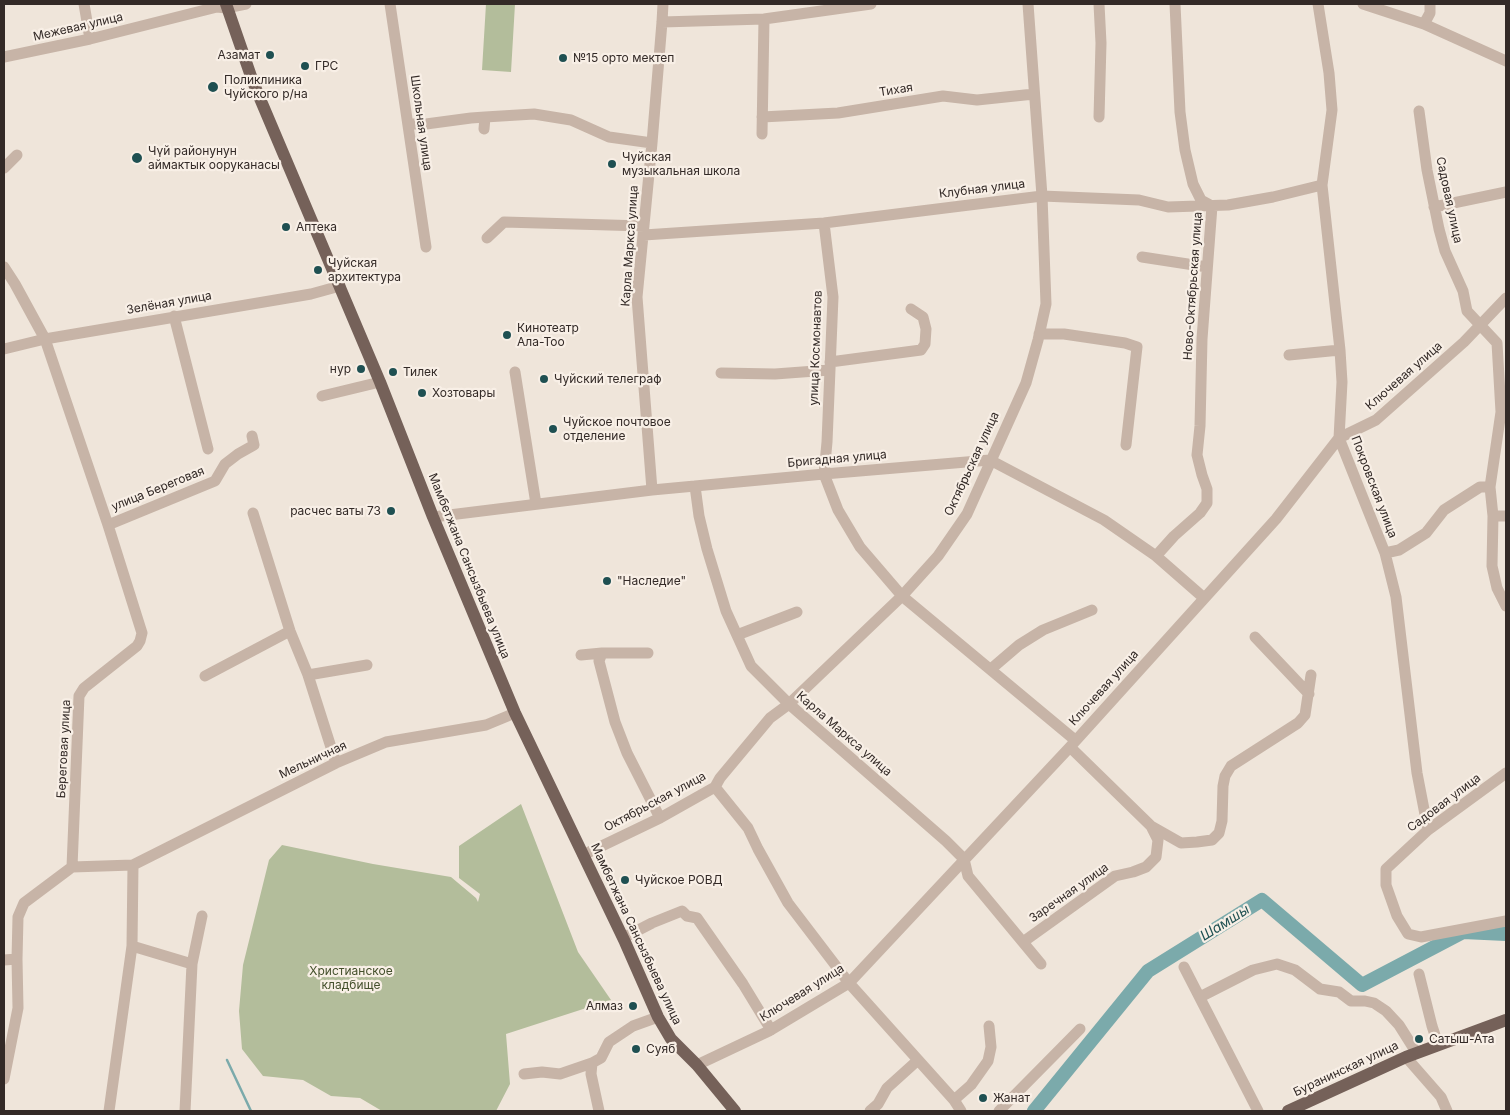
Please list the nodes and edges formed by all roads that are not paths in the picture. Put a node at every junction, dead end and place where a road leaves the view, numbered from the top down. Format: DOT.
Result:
graph roads {
  1 [pos="84,4"];
  2 [pos="246,4"];
  3 [pos="390,4"];
  4 [pos="663,4"];
  5 [pos="871,4"];
  6 [pos="1028,4"];
  7 [pos="1099,4"];
  8 [pos="1175,4"];
  9 [pos="1318,4"];
  10 [pos="1363,4"];
  11 [pos="1430,4"];
  12 [pos="226,6"];
  13 [pos="764,19"];
  14 [pos="662,22"];
  15 [pos="1424,24"];
  16 [pos="90,40"];
  17 [pos="4,57"];
  18 [pos="1506,61"];
  19 [pos="1034,94"];
  20 [pos="1419,111"];
  21 [pos="1099,117"];
  22 [pos="762,118"];
  23 [pos="408,124"];
  24 [pos="762,134"];
  25 [pos="652,143"];
  26 [pos="17,155"];
  27 [pos="4,168"];
  28 [pos="1322,185"];
  29 [pos="1506,192"];
  30 [pos="1042,196"];
  31 [pos="1212,206"];
  32 [pos="1434,207"];
  33 [pos="824,222"];
  34 [pos="644,230"];
  35 [pos="488,238"];
  36 [pos="426,247"];
  37 [pos="1142,257"];
  38 [pos="4,267"];
  39 [pos="1207,267"];
  40 [pos="340,286"];
  41 [pos="1506,298"];
  42 [pos="911,309"];
  43 [pos="174,316"];
  44 [pos="1479,326"];
  45 [pos="1039,334"];
  46 [pos="45,339"];
  47 [pos="4,349"];
  48 [pos="1340,350"];
  49 [pos="1289,356"];
  50 [pos="830,366"];
  51 [pos="515,372"];
  52 [pos="721,373"];
  53 [pos="380,382"];
  54 [pos="322,396"];
  55 [pos="252,436"];
  56 [pos="1339,438"];
  57 [pos="1126,445"];
  58 [pos="208,449"];
  59 [pos="990,460"];
  60 [pos="824,474"];
  61 [pos="695,486"];
  62 [pos="1490,487"];
  63 [pos="652,490"];
  64 [pos="536,504"];
  65 [pos="253,513"];
  66 [pos="1493,516"];
  67 [pos="1506,516"];
  68 [pos="433,517"];
  69 [pos="108,525"];
  70 [pos="1385,553"];
  71 [pos="1156,556"];
  72 [pos="902,596"];
  73 [pos="1204,598"];
  74 [pos="1506,606"];
  75 [pos="1092,610"];
  76 [pos="797,612"];
  77 [pos="290,631"];
  78 [pos="737,635"];
  79 [pos="1255,637"];
  80 [pos="602,653"];
  81 [pos="648,653"];
  82 [pos="581,655"];
  83 [pos="367,665"];
  84 [pos="991,669"];
  85 [pos="308,675"];
  86 [pos="1311,675"];
  87 [pos="205,676"];
  88 [pos="1309,694"];
  89 [pos="788,704"];
  90 [pos="515,713"];
  91 [pos="1072,744"];
  92 [pos="336,763"];
  93 [pos="1506,773"];
  94 [pos="715,788"];
  95 [pos="660,818"];
  96 [pos="1155,828"];
  97 [pos="1428,830"];
  98 [pos="583,855"];
  99 [pos="964,859"];
  100 [pos="133,865"];
  101 [pos="72,867"];
  102 [pos="202,916"];
  103 [pos="1506,921"];
  104 [pos="623,938"];
  105 [pos="1023,942"];
  106 [pos="132,946"];
  107 [pos="17,959"];
  108 [pos="4,960"];
  109 [pos="192,964"];
  110 [pos="1041,964"];
  111 [pos="1184,967"];
  112 [pos="1419,974"];
  113 [pos="848,983"];
  114 [pos="1200,998"];
  115 [pos="658,1017"];
  116 [pos="1506,1020"];
  117 [pos="989,1026"];
  118 [pos="1080,1029"];
  119 [pos="771,1030"];
  120 [pos="1438,1044"];
  121 [pos="6,1052"];
  122 [pos="1411,1055"];
  123 [pos="918,1060"];
  124 [pos="592,1063"];
  125 [pos="697,1066"];
  126 [pos="524,1074"];
  127 [pos="4,1079"];
  128 [pos="954,1100"];
  129 [pos="109,1111"];
  130 [pos="185,1111"];
  131 [pos="599,1111"];
  132 [pos="735,1111"];
  133 [pos="870,1111"];
  134 [pos="961,1111"];
  135 [pos="999,1111"];
  136 [pos="1258,1111"];
  137 [pos="1288,1111"];
  138 [pos="1448,1111"];
  1 -- 16 [label="street"];
  2 -- 12 [label="street, Межевая улица"];
  3 -- 23 [label="street, Школьная улица"];
  4 -- 14 [label="street, Карла Маркса улица"];
  5 -- 13 [label="street"];
  6 -- 19 [label="street, Октябрьская улица"];
  7 -- 21 [label="street"];
  8 -- 31 [label="street, Ново-Октябрьская улица"];
  9 -- 28 [label="street, Покровская улица"];
  10 -- 15 [label="street"];
  11 -- 15 [label="street"];
  12 -- 16 [label="street, Межевая улица"];
  12 -- 40 [label="main road, Мамбетжана Сансызбыева улица"];
  13 -- 14 [label="street"];
  13 -- 22 [label="street"];
  14 -- 25 [label="street, Карла Маркса улица"];
  15 -- 18 [label="street"];
  16 -- 17 [label="street, Межевая улица"];
  19 -- 22 [label="street, Тихая"];
  19 -- 30 [label="street, Октябрьская улица"];
  20 -- 32 [label="street, Садовая улица"];
  22 -- 24 [label="street"];
  23 -- 25 [label="street"];
  23 -- 36 [label="street, Школьная улица"];
  25 -- 34 [label="street, Карла Маркса улица"];
  26 -- 27 [label="street"];
  28 -- 31 [label="street, Клубная улица"];
  28 -- 48 [label="street, Покровская улица"];
  29 -- 32 [label="street"];
  30 -- 31 [label="street, Клубная улица"];
  30 -- 33 [label="street, Клубная улица"];
  30 -- 45 [label="street, Октябрьская улица"];
  31 -- 39 [label="street, Ново-Октябрьская улица"];
  32 -- 44 [label="street, Садовая улица"];
  33 -- 34 [label="street, Клубная улица"];
  33 -- 50 [label="street, улица Космонавтов"];
  34 -- 35 [label="street, Клубная улица"];
  34 -- 63 [label="street, Карла Маркса улица"];
  37 -- 39 [label="street"];
  38 -- 46 [label="street, Береговая улица"];
  39 -- 71 [label="street, Ново-Октябрьская улица"];
  40 -- 43 [label="street, Зелёная улица"];
  40 -- 53 [label="main road, Мамбетжана Сансызбыева улица"];
  41 -- 44 [label="street, Ключевая улица"];
  42 -- 50 [label="street"];
  43 -- 46 [label="street, Зелёная улица"];
  43 -- 58 [label="street"];
  44 -- 56 [label="street, Ключевая улица"];
  44 -- 62 [label="street, Садовая улица"];
  45 -- 57 [label="street"];
  45 -- 59 [label="street, Октябрьская улица"];
  46 -- 47 [label="street, Зелёная улица"];
  46 -- 69 [label="street, Береговая улица"];
  48 -- 49 [label="street"];
  48 -- 56 [label="street, Покровская улица"];
  50 -- 52 [label="street"];
  50 -- 60 [label="street, улица Космонавтов"];
  51 -- 64 [label="street"];
  53 -- 54 [label="street"];
  53 -- 68 [label="main road, Мамбетжана Сансызбыева улица"];
  55 -- 69 [label="street, улица Береговая"];
  56 -- 70 [label="street, Покровская улица"];
  56 -- 73 [label="street, Ключевая улица"];
  59 -- 60 [label="street, Бригадная улица"];
  59 -- 71 [label="street"];
  59 -- 72 [label="street, Октябрьская улица"];
  60 -- 61 [label="street, Бригадная улица"];
  60 -- 72 [label="street"];
  61 -- 63 [label="street, Бригадная улица"];
  61 -- 78 [label="street, Карла Маркса улица"];
  62 -- 66 [label="street, Садовая улица"];
  62 -- 70 [label="street"];
  63 -- 64 [label="street, Бригадная улица"];
  64 -- 68 [label="street, Бригадная улица"];
  65 -- 77 [label="street"];
  66 -- 67 [label="street"];
  66 -- 74 [label="street, Садовая улица"];
  68 -- 90 [label="main road, Мамбетжана Сансызбыева улица"];
  69 -- 101 [label="street, Береговая улица"];
  70 -- 97 [label="street, Покровская улица"];
  71 -- 73 [label="street"];
  72 -- 84 [label="street"];
  72 -- 89 [label="street, Октябрьская улица"];
  73 -- 91 [label="street, Ключевая улица"];
  75 -- 84 [label="street"];
  76 -- 78 [label="street"];
  77 -- 85 [label="street"];
  77 -- 87 [label="street"];
  78 -- 89 [label="street, Карла Маркса улица"];
  79 -- 88 [label="street"];
  80 -- 81 [label="street"];
  80 -- 82 [label="street"];
  80 -- 95 [label="street"];
  83 -- 85 [label="street"];
  84 -- 91 [label="street"];
  85 -- 92 [label="street"];
  86 -- 88 [label="street"];
  88 -- 96 [label="street"];
  89 -- 94 [label="street, Октябрьская улица"];
  89 -- 99 [label="street, Карла Маркса улица"];
  90 -- 92 [label="street, Мельничная"];
  90 -- 98 [label="main road, Мамбетжана Сансызбыева улица"];
  91 -- 96 [label="street"];
  91 -- 99 [label="street, Ключевая улица"];
  92 -- 100 [label="street, Мельничная"];
  93 -- 97 [label="street, Садовая улица"];
  94 -- 95 [label="street, Октябрьская улица"];
  94 -- 113 [label="street"];
  95 -- 98 [label="street, Октябрьская улица"];
  96 -- 105 [label="street, Заречная улица"];
  97 -- 103 [label="street, Садовая улица"];
  98 -- 104 [label="main road, Мамбетжана Сансызбыева улица"];
  99 -- 105 [label="street, Карла Маркса улица"];
  99 -- 113 [label="street, Ключевая улица"];
  100 -- 101 [label="street, Мельничная"];
  100 -- 106 [label="street"];
  101 -- 107 [label="street"];
  102 -- 109 [label="street"];
  104 -- 115 [label="main road, Мамбетжана Сансызбыева улица"];
  104 -- 119 [label="street"];
  105 -- 110 [label="street, Карла Маркса улица"];
  106 -- 109 [label="street"];
  106 -- 129 [label="street"];
  107 -- 108 [label="street"];
  107 -- 121 [label="street"];
  109 -- 130 [label="street"];
  111 -- 114 [label="street"];
  112 -- 120 [label="street"];
  113 -- 119 [label="street, Ключевая улица"];
  113 -- 123 [label="street"];
  114 -- 122 [label="street, Буранинская улица"];
  114 -- 136 [label="street"];
  115 -- 124 [label="street"];
  115 -- 125 [label="main road, Мамбетжана Сансызбыева улица"];
  116 -- 120 [label="main road, Буранинская улица"];
  117 -- 128 [label="street"];
  118 -- 135 [label="street"];
  119 -- 125 [label="street, Ключевая улица"];
  120 -- 122 [label="main road, Буранинская улица"];
  121 -- 127 [label="street"];
  122 -- 137 [label="main road, Буранинская улица"];
  122 -- 138 [label="street"];
  123 -- 128 [label="street"];
  123 -- 133 [label="street"];
  124 -- 126 [label="street"];
  124 -- 131 [label="street"];
  125 -- 132 [label="main road, Мамбетжана Сансызбыева улица"];
  128 -- 134 [label="street"];
}
